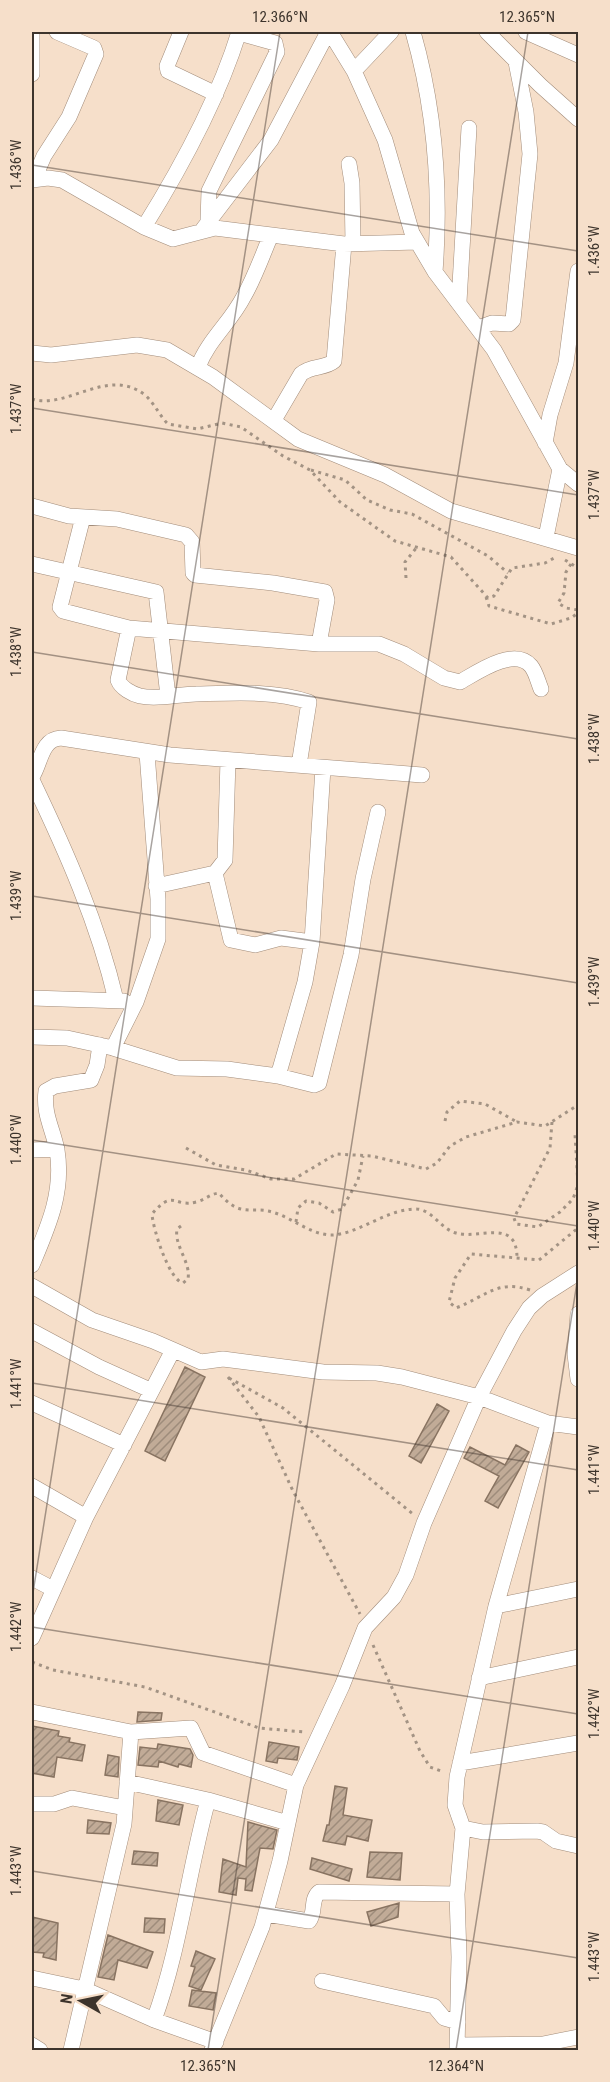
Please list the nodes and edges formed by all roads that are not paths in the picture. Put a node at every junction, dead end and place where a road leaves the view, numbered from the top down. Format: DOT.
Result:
graph roads {
  1 [pos="32,32"];
  2 [pos="57,32"];
  3 [pos="181,32"];
  4 [pos="239,32"];
  5 [pos="329,32"];
  6 [pos="391,32"];
  7 [pos="413,32"];
  8 [pos="487,32"];
  9 [pos="526,32"];
  10 [pos="579,55"];
  11 [pos="516,62"];
  12 [pos="354,71"];
  13 [pos="32,74"];
  14 [pos="216,94"];
  15 [pos="579,119"];
  16 [pos="469,128"];
  17 [pos="32,150"];
  18 [pos="48,150"];
  19 [pos="349,164"];
  20 [pos="33,180"];
  21 [pos="206,225"];
  22 [pos="144,226"];
  23 [pos="271,236"];
  24 [pos="417,242"];
  25 [pos="348,243"];
  26 [pos="579,271"];
  27 [pos="435,272"];
  28 [pos="459,302"];
  29 [pos="478,328"];
  30 [pos="32,353"];
  31 [pos="198,367"];
  32 [pos="274,420"];
  33 [pos="545,443"];
  34 [pos="560,470"];
  35 [pos="579,484"];
  36 [pos="32,506"];
  37 [pos="83,517"];
  38 [pos="546,537"];
  39 [pos="579,548"];
  40 [pos="32,564"];
  41 [pos="68,572"];
  42 [pos="129,628"];
  43 [pos="160,630"];
  44 [pos="319,644"];
  45 [pos="541,689"];
  46 [pos="168,696"];
  47 [pos="147,753"];
  48 [pos="228,760"];
  49 [pos="299,765"];
  50 [pos="322,768"];
  51 [pos="422,775"];
  52 [pos="32,779"];
  53 [pos="378,812"];
  54 [pos="215,873"];
  55 [pos="156,886"];
  56 [pos="312,942"];
  57 [pos="32,998"];
  58 [pos="116,1000"];
  59 [pos="136,1002"];
  60 [pos="32,1037"];
  61 [pos="106,1046"];
  62 [pos="278,1076"];
  63 [pos="57,1149"];
  64 [pos="32,1150"];
  65 [pos="32,1265"];
  66 [pos="579,1273"];
  67 [pos="32,1286"];
  68 [pos="579,1314"];
  69 [pos="32,1331"];
  70 [pos="173,1350"];
  71 [pos="579,1379"];
  72 [pos="150,1390"];
  73 [pos="479,1397"];
  74 [pos="32,1403"];
  75 [pos="548,1423"];
  76 [pos="579,1427"];
  77 [pos="124,1445"];
  78 [pos="32,1486"];
  79 [pos="86,1517"];
  80 [pos="32,1578"];
  81 [pos="53,1589"];
  82 [pos="579,1589"];
  83 [pos="496,1606"];
  84 [pos="33,1631"];
  85 [pos="579,1657"];
  86 [pos="479,1678"];
  87 [pos="32,1712"];
  88 [pos="131,1732"];
  89 [pos="579,1743"];
  90 [pos="459,1770"];
  91 [pos="127,1782"];
  92 [pos="296,1785"];
  93 [pos="208,1800"];
  94 [pos="32,1804"];
  95 [pos="125,1808"];
  96 [pos="288,1823"];
  97 [pos="463,1828"];
  98 [pos="579,1846"];
  99 [pos="457,1894"];
  100 [pos="266,1914"];
  101 [pos="32,1978"];
  102 [pos="322,1981"];
  103 [pos="84,1989"];
  104 [pos="154,2020"];
  105 [pos="458,2022"];
  106 [pos="579,2037"];
  107 [pos="32,2045"];
  108 [pos="214,2046"];
  109 [pos="457,2048"];
  110 [pos="40,2050"];
  111 [pos="71,2050"];
  1 -- 13 [label="street"];
  2 -- 18 [label="street"];
  3 -- 14 [label="street"];
  4 -- 14 [label="street"];
  4 -- 21 [label="street"];
  5 -- 12 [label="street"];
  5 -- 21 [label="street"];
  6 -- 12 [label="street"];
  7 -- 27 [label="street"];
  8 -- 11 [label="street"];
  9 -- 10 [label="street"];
  11 -- 15 [label="street"];
  11 -- 29 [label="street"];
  12 -- 24 [label="street"];
  14 -- 22 [label="street"];
  16 -- 28 [label="street"];
  17 -- 18 [label="street"];
  18 -- 20 [label="street"];
  19 -- 25 [label="street"];
  20 -- 22 [label="street"];
  21 -- 22 [label="street"];
  21 -- 23 [label="street"];
  23 -- 25 [label="street"];
  23 -- 31 [label="street"];
  24 -- 25 [label="street"];
  24 -- 27 [label="street"];
  25 -- 32 [label="street"];
  26 -- 33 [label="street"];
  27 -- 28 [label="street"];
  28 -- 29 [label="street"];
  29 -- 33 [label="street"];
  30 -- 31 [label="street"];
  31 -- 32 [label="street"];
  32 -- 38 [label="street"];
  33 -- 34 [label="street"];
  34 -- 35 [label="street"];
  34 -- 38 [label="street"];
  36 -- 37 [label="street"];
  37 -- 41 [label="street"];
  37 -- 44 [label="street"];
  38 -- 39 [label="street"];
  40 -- 41 [label="street"];
  41 -- 42 [label="street"];
  41 -- 43 [label="street"];
  42 -- 43 [label="street"];
  42 -- 46 [label="street"];
  43 -- 44 [label="street"];
  43 -- 46 [label="street"];
  44 -- 45 [label="street"];
  46 -- 49 [label="street"];
  47 -- 48 [label="street"];
  47 -- 52 [label="street"];
  47 -- 55 [label="street"];
  48 -- 49 [label="street"];
  48 -- 54 [label="street"];
  49 -- 50 [label="street"];
  50 -- 51 [label="street"];
  50 -- 56 [label="street"];
  52 -- 58 [label="street"];
  53 -- 62 [label="street"];
  54 -- 55 [label="street"];
  54 -- 56 [label="street"];
  55 -- 59 [label="street"];
  56 -- 62 [label="street"];
  57 -- 58 [label="street"];
  58 -- 59 [label="street"];
  59 -- 61 [label="street"];
  60 -- 61 [label="street"];
  61 -- 62 [label="street"];
  61 -- 63 [label="street"];
  63 -- 64 [label="street"];
  63 -- 65 [label="street"];
  66 -- 73 [label="street"];
  67 -- 70 [label="street"];
  68 -- 71 [label="street"];
  69 -- 72 [label="street"];
  70 -- 72 [label="street"];
  70 -- 73 [label="street"];
  72 -- 77 [label="street"];
  73 -- 75 [label="street"];
  73 -- 92 [label="street"];
  74 -- 77 [label="street"];
  75 -- 76 [label="street"];
  75 -- 83 [label="street"];
  77 -- 79 [label="street"];
  78 -- 79 [label="street"];
  79 -- 81 [label="street"];
  80 -- 81 [label="street"];
  81 -- 84 [label="street"];
  82 -- 83 [label="street"];
  83 -- 86 [label="street"];
  85 -- 86 [label="street"];
  86 -- 90 [label="street"];
  87 -- 88 [label="street"];
  88 -- 91 [label="street"];
  88 -- 92 [label="street"];
  89 -- 90 [label="street"];
  90 -- 97 [label="street"];
  91 -- 93 [label="street"];
  91 -- 95 [label="street"];
  92 -- 96 [label="street"];
  93 -- 96 [label="street"];
  93 -- 104 [label="street"];
  94 -- 95 [label="street"];
  95 -- 103 [label="street"];
  96 -- 100 [label="street"];
  97 -- 98 [label="street"];
  97 -- 99 [label="street"];
  99 -- 100 [label="street"];
  99 -- 105 [label="street"];
  100 -- 108 [label="street"];
  101 -- 103 [label="street"];
  102 -- 105 [label="street"];
  103 -- 104 [label="street"];
  103 -- 111 [label="street"];
  104 -- 108 [label="street"];
  105 -- 109 [label="street"];
  106 -- 109 [label="street"];
  107 -- 110 [label="street"];
}
